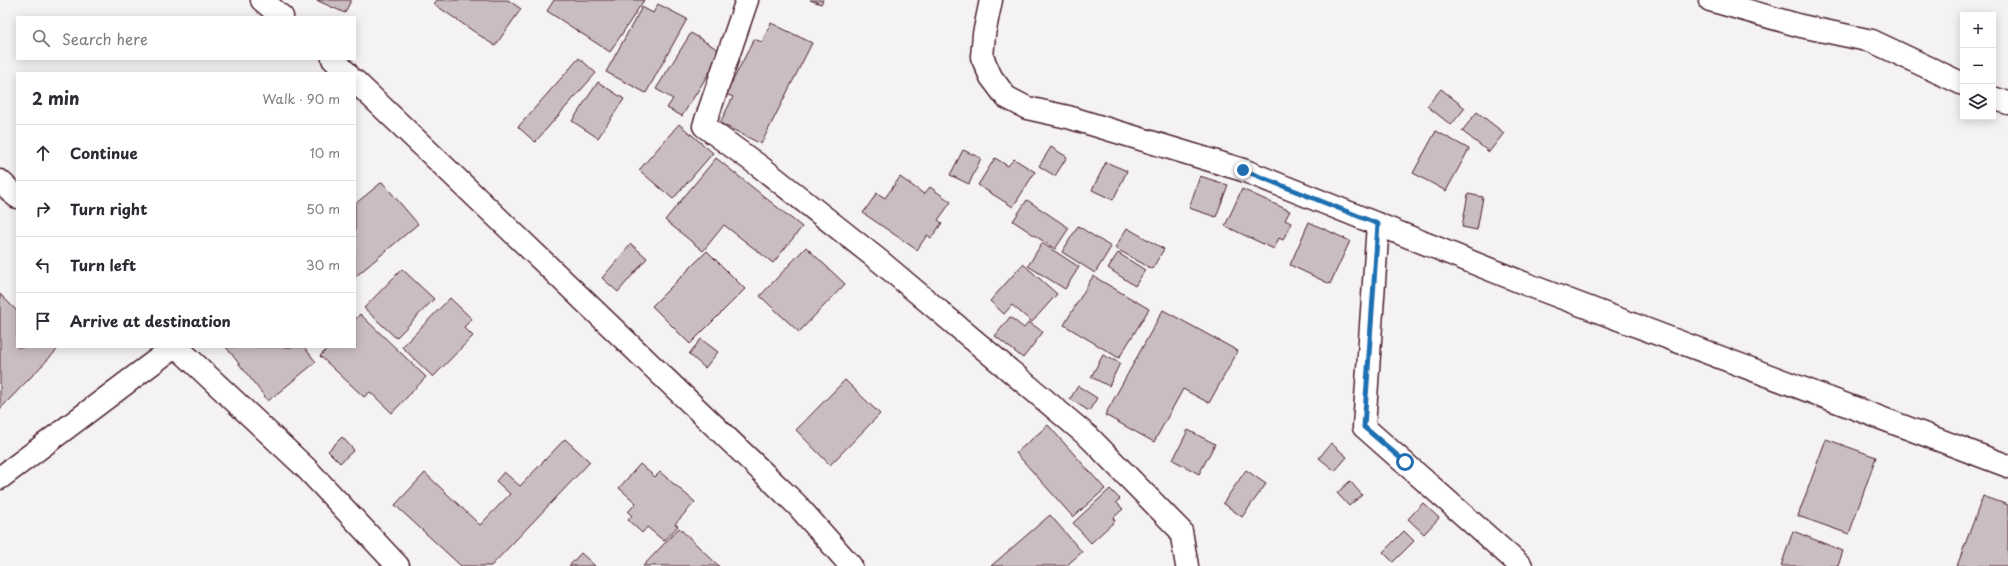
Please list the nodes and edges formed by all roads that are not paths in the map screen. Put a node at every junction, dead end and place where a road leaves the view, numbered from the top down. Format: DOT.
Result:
graph roads {
  1 [pos="262,0"];
  2 [pos="747,0"];
  3 [pos="991,0"];
  4 [pos="1710,0"];
  5 [pos="281,16"];
  6 [pos="333,60"];
  7 [pos="346,72"];
  8 [pos="356,81"];
  9 [pos="1960,83"];
  10 [pos="1996,99"];
  11 [pos="2008,103"];
  12 [pos="0,181"];
  13 [pos="16,196"];
  14 [pos="1378,224"];
  15 [pos="175,348"];
  16 [pos="177,348"];
  17 [pos="2004,459"];
  18 [pos="0,478"];
  19 [pos="398,566"];
  20 [pos="851,566"];
  21 [pos="1187,566"];
  22 [pos="1520,566"];
  1 -- 5 [label="street"];
  2 -- 21 [label="street"];
  3 -- 14 [label="street"];
  4 -- 9 [label="street"];
  6 -- 7 [label="street"];
  8 -- 20 [label="street"];
  10 -- 11 [label="street"];
  12 -- 13 [label="street"];
  14 -- 17 [label="street"];
  14 -- 22 [label="street"];
  15 -- 18 [label="street"];
  16 -- 19 [label="street"];
}
